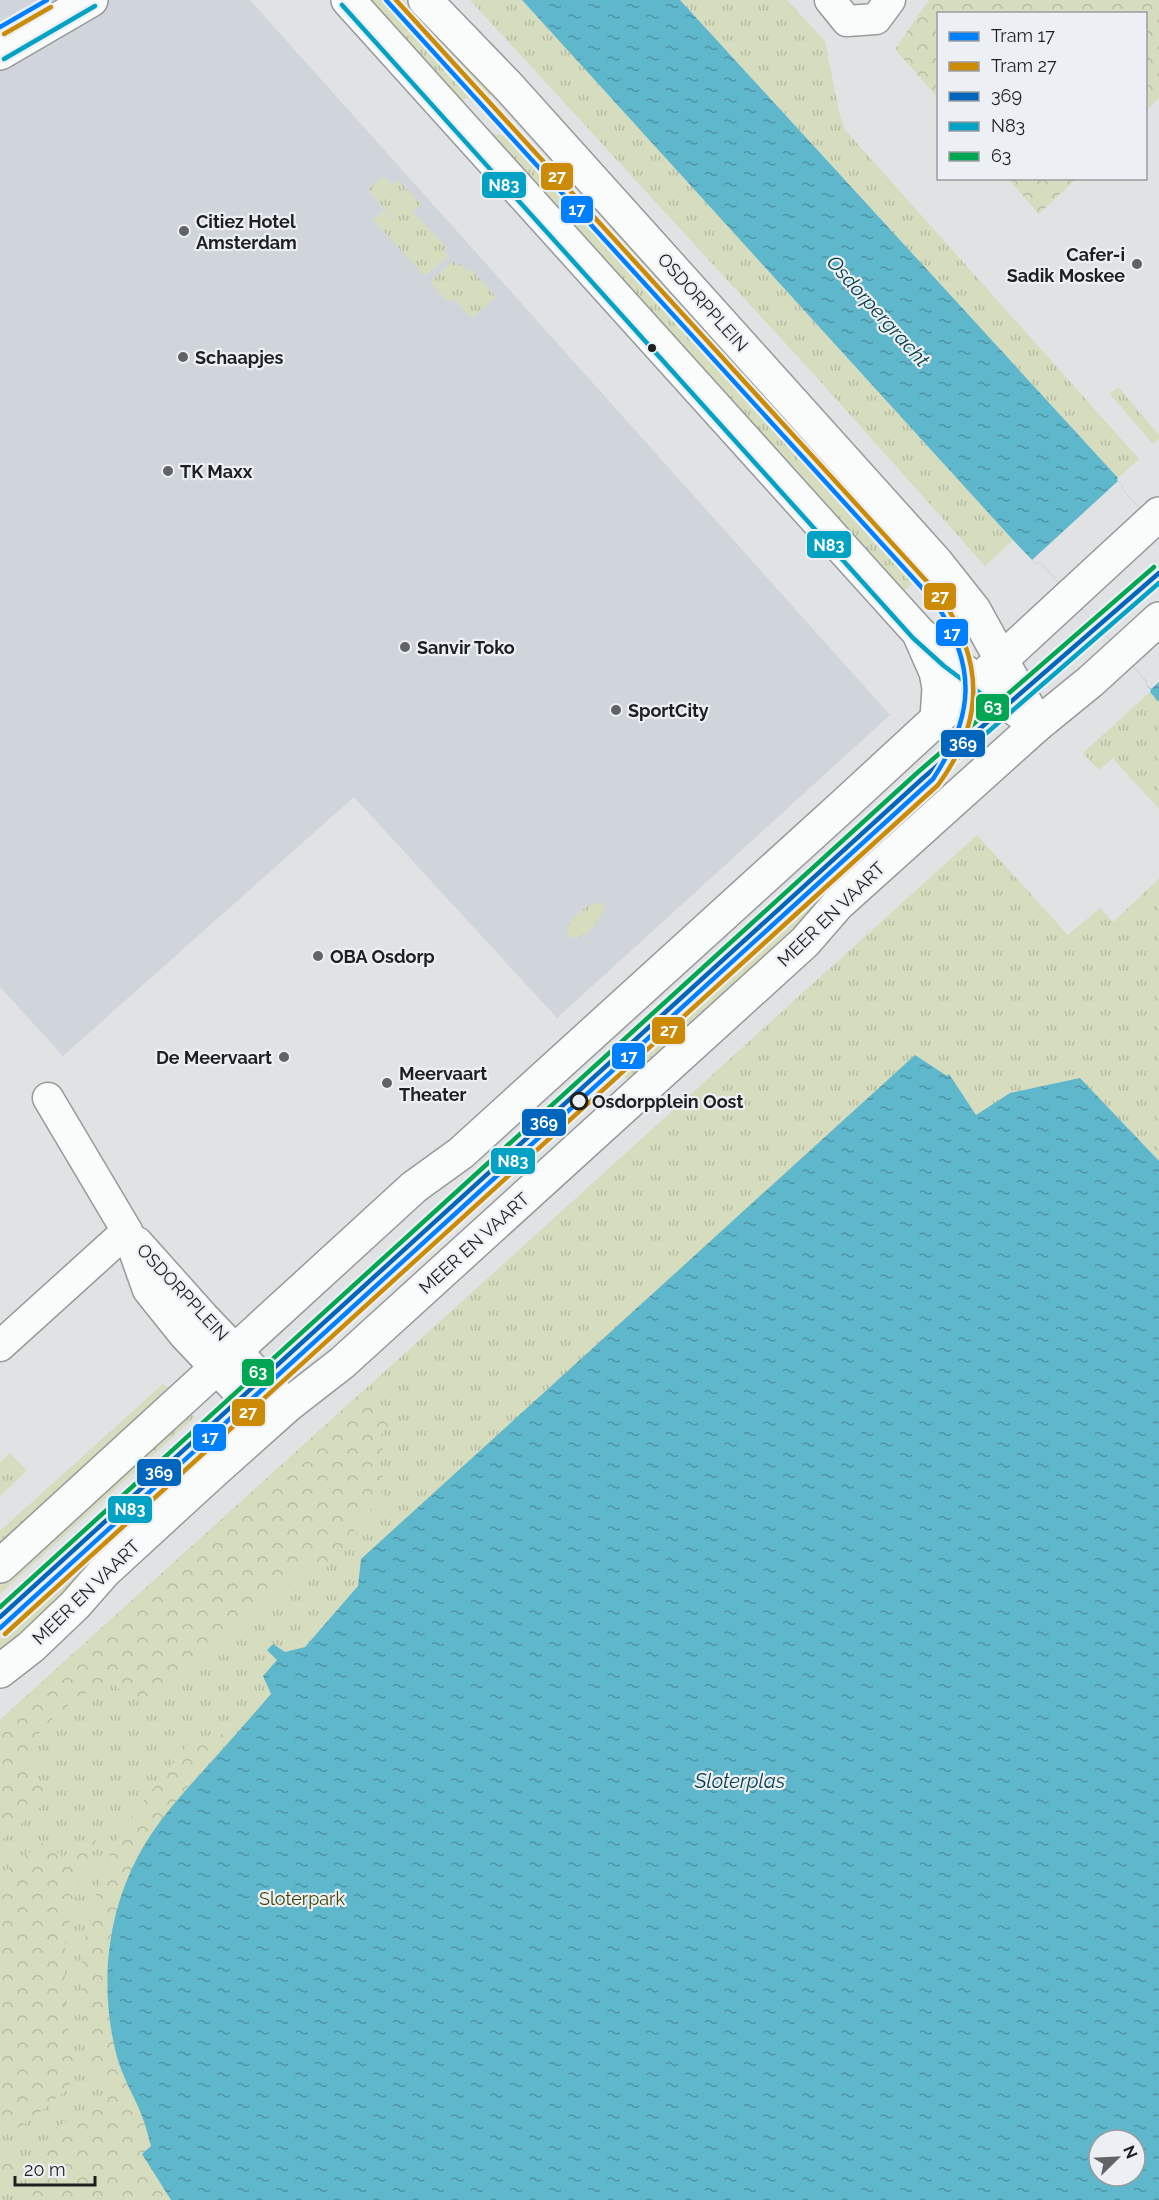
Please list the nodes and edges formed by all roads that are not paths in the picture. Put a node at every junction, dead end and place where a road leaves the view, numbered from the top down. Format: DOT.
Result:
graph roads {
  1 [pos="91,0"];
  2 [pos="348,0"];
  3 [pos="425,0"];
  4 [pos="890,0"];
  5 [pos="838,10"];
  6 [pos="0,53"];
  7 [pos="1155,517"];
  8 [pos="974,610"];
  9 [pos="1159,619"];
  10 [pos="1039,624"];
  11 [pos="919,633"];
  12 [pos="1001,660"];
  13 [pos="977,681"];
  14 [pos="938,718"];
  15 [pos="1037,725"];
  16 [pos="48,1098"];
  17 [pos="127,1231"];
  18 [pos="0,1346"];
  19 [pos="226,1360"];
  20 [pos="278,1414"];
  21 [pos="0,1566"];
  22 [pos="0,1671"];
  1 -- 6 [label="main road"];
  2 -- 11 [label="main road"];
  3 -- 8 [label="main road, OSDORPPLEIN"];
  4 -- 5 [label="street"];
  7 -- 10 [label="main road"];
  8 -- 10 [label="main road, OSDORPPLEIN"];
  8 -- 12 [label="main road, OSDORPPLEIN"];
  9 -- 15 [label="main road, MEER EN VAART"];
  10 -- 12 [label="main road"];
  11 -- 13 [label="main road"];
  11 -- 14 [label="main road"];
  12 -- 13 [label="main road"];
  12 -- 15 [label="main road, OSDORPPLEIN"];
  13 -- 14 [label="main road"];
  13 -- 15 [label="main road"];
  14 -- 19 [label="main road"];
  15 -- 20 [label="main road, MEER EN VAART"];
  16 -- 17 [label="street, OSDORPPLEIN"];
  17 -- 18 [label="street"];
  17 -- 19 [label="street, OSDORPPLEIN"];
  19 -- 20 [label="street, OSDORPPLEIN"];
  19 -- 21 [label="main road"];
  20 -- 22 [label="main road, MEER EN VAART"];
}
